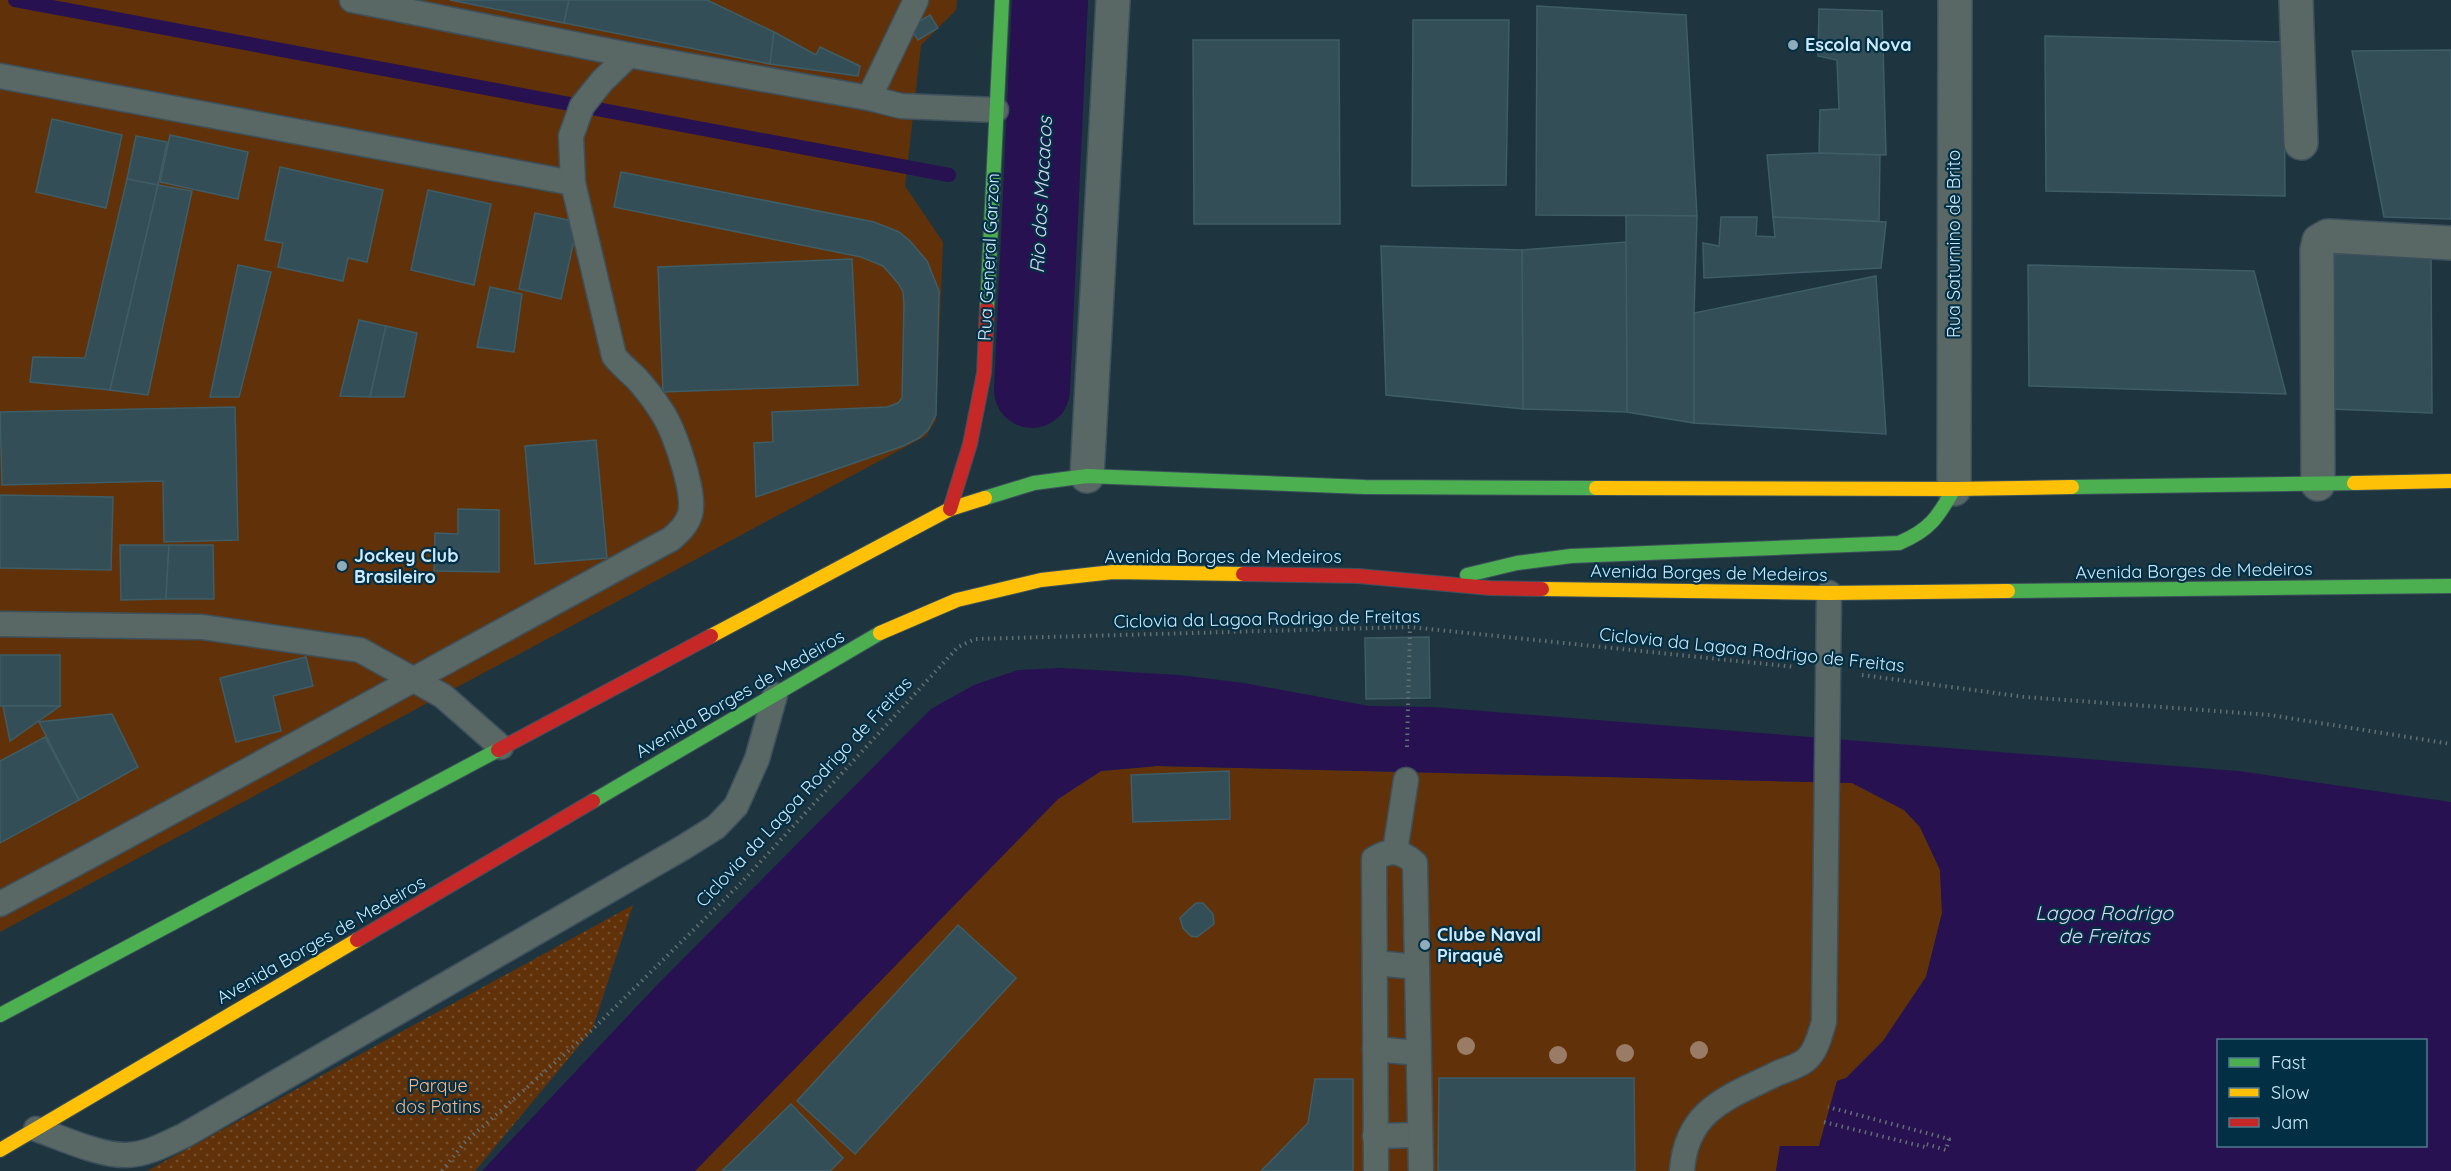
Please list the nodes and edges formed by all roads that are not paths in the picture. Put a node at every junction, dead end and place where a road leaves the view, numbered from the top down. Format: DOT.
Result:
graph roads {
  1 [pos="352,0"];
  2 [pos="916,0"];
  3 [pos="1002,0"];
  4 [pos="1113,0"];
  5 [pos="1955,0"];
  6 [pos="2296,0"];
  7 [pos="629,55"];
  8 [pos="0,76"];
  9 [pos="869,98"];
  10 [pos="996,110"];
  11 [pos="2301,143"];
  12 [pos="573,183"];
  13 [pos="2451,243"];
  14 [pos="1087,476"];
  15 [pos="2451,481"];
  16 [pos="2318,484"];
  17 [pos="1954,489"];
  18 [pos="950,509"];
  19 [pos="1433,583"];
  20 [pos="2451,586"];
  21 [pos="1829,593"];
  22 [pos="0,624"];
  23 [pos="413,678"];
  24 [pos="775,695"];
  25 [pos="501,747"];
  26 [pos="1406,780"];
  27 [pos="1395,851"];
  28 [pos="0,904"];
  29 [pos="1375,963"];
  30 [pos="1417,967"];
  31 [pos="0,1015"];
  32 [pos="1375,1049"];
  33 [pos="1418,1053"];
  34 [pos="36,1129"];
  35 [pos="1420,1135"];
  36 [pos="1375,1136"];
  37 [pos="0,1150"];
  38 [pos="1376,1171"];
  39 [pos="1421,1171"];
  40 [pos="1682,1171"];
  1 -- 7 [label="lane"];
  2 -- 9 [label="lane"];
  3 -- 10 [label="main road, Rua General Garzon"];
  4 -- 14 [label="street"];
  5 -- 17 [label="street, Rua Saturnino de Brito"];
  6 -- 11 [label="street"];
  7 -- 9 [label="lane"];
  7 -- 12 [label="lane"];
  8 -- 12 [label="lane"];
  9 -- 10 [label="lane"];
  10 -- 18 [label="main road, Rua General Garzon"];
  12 -- 23 [label="lane"];
  13 -- 16 [label="street"];
  14 -- 17 [label="main road"];
  14 -- 18 [label="main road"];
  15 -- 16 [label="main road"];
  16 -- 17 [label="main road"];
  17 -- 19 [label="main road"];
  18 -- 25 [label="main road"];
  19 -- 21 [label="main road, Avenida Borges de Medeiros"];
  19 -- 24 [label="main road, Avenida Borges de Medeiros"];
  20 -- 21 [label="main road, Avenida Borges de Medeiros"];
  21 -- 40 [label="lane"];
  22 -- 23 [label="lane"];
  23 -- 25 [label="lane"];
  23 -- 28 [label="lane"];
  24 -- 34 [label="main road, Avenida Borges de Medeiros"];
  24 -- 34 [label="lane"];
  25 -- 31 [label="main road"];
  26 -- 27 [label="lane"];
  27 -- 29 [label="lane"];
  27 -- 30 [label="lane"];
  29 -- 30 [label="lane"];
  29 -- 32 [label="lane"];
  30 -- 33 [label="lane"];
  32 -- 33 [label="lane"];
  32 -- 36 [label="lane"];
  33 -- 35 [label="lane"];
  34 -- 37 [label="main road, Avenida Borges de Medeiros"];
  35 -- 36 [label="lane"];
  35 -- 39 [label="lane"];
  36 -- 38 [label="lane"];
}
